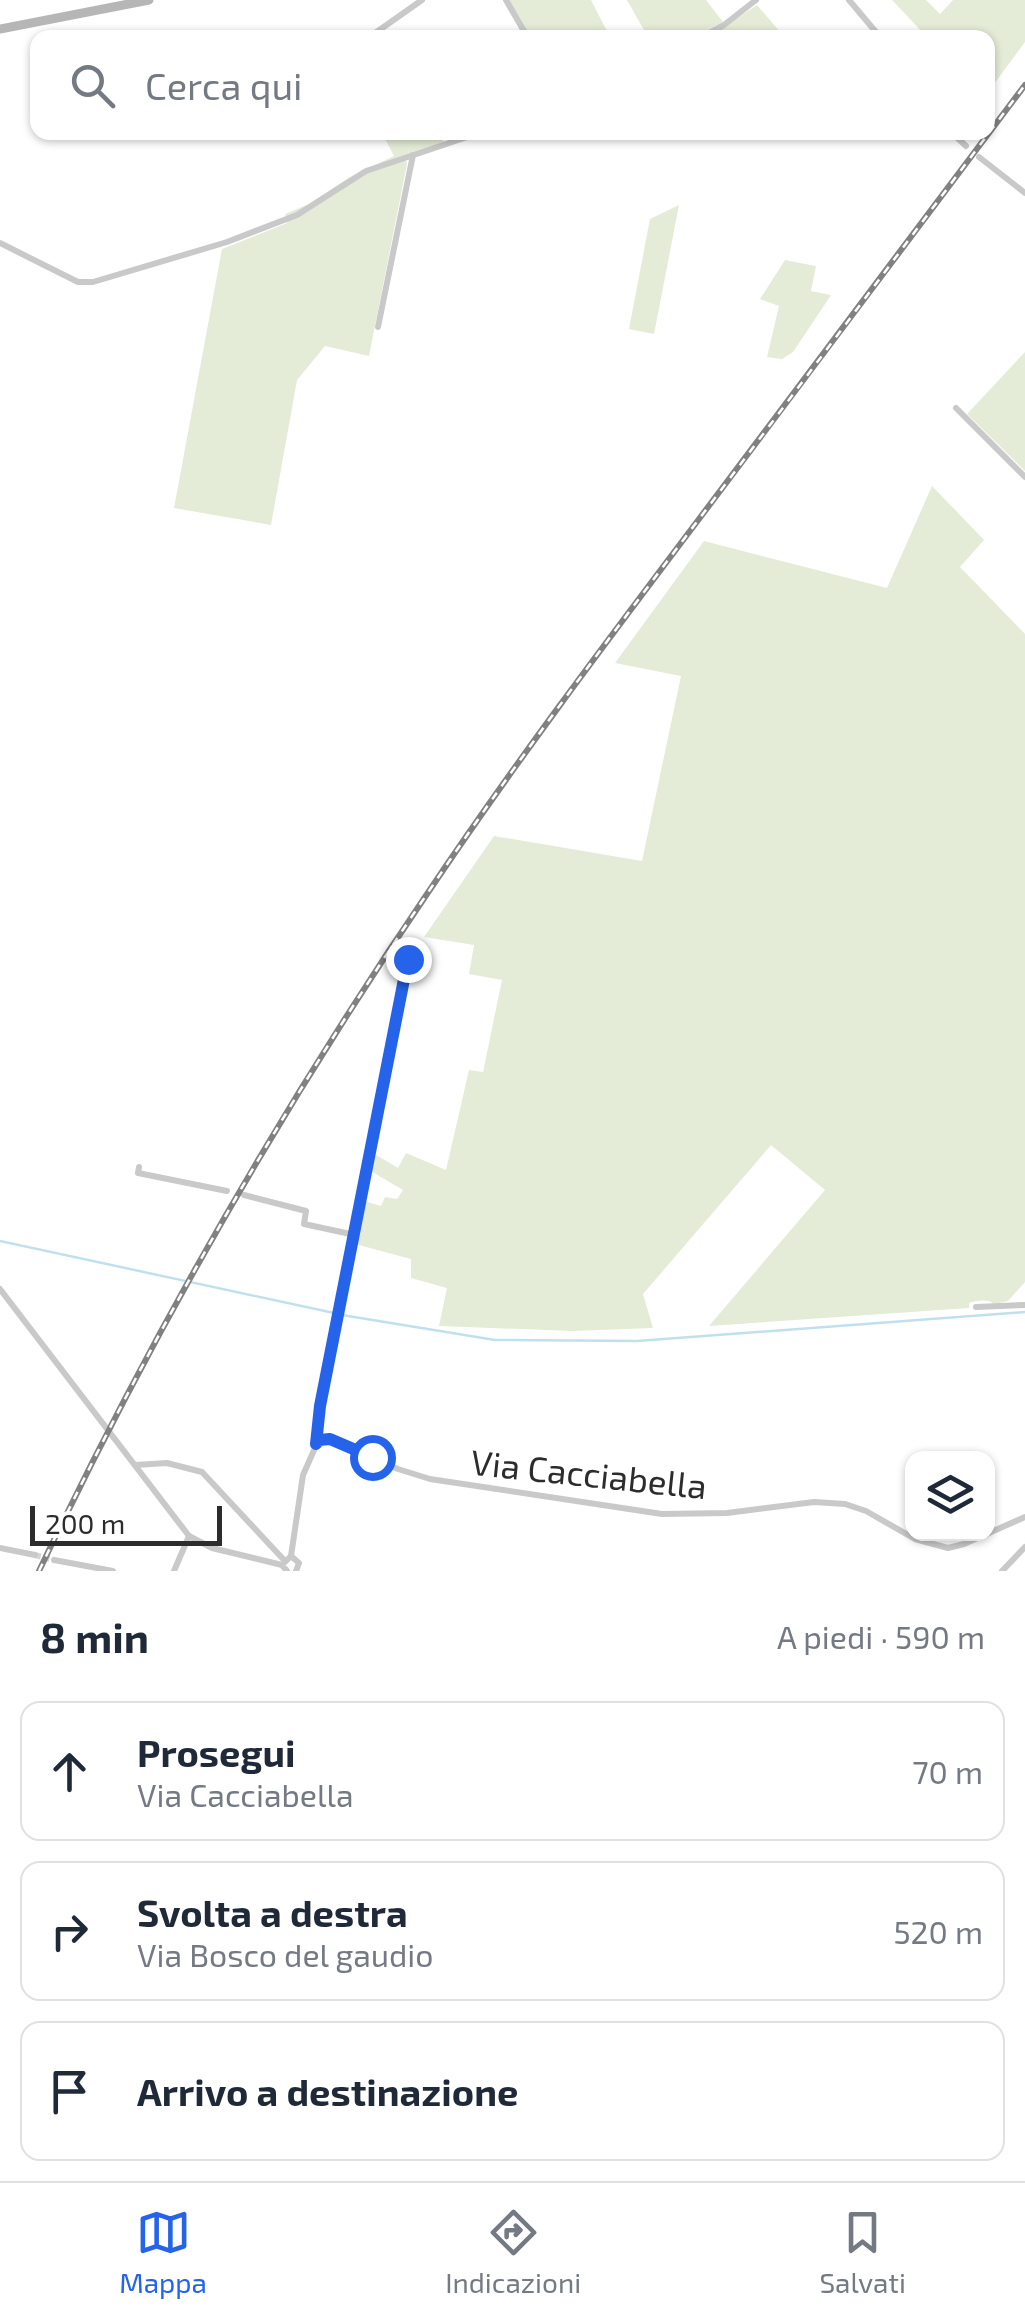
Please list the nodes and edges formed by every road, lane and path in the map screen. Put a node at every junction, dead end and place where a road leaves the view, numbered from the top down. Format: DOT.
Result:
graph roads {
  1 [pos="150,0"];
  2 [pos="422,0"];
  3 [pos="506,0"];
  4 [pos="756,0"];
  5 [pos="849,0"];
  6 [pos="0,29"];
  7 [pos="379,30"];
  8 [pos="523,30"];
  9 [pos="714,30"];
  10 [pos="874,30"];
  11 [pos="457,140"];
  12 [pos="960,140"];
  13 [pos="966,146"];
  14 [pos="414,154"];
  15 [pos="980,156"];
  16 [pos="1025,193"];
  17 [pos="0,243"];
  18 [pos="378,327"];
  19 [pos="956,408"];
  20 [pos="1025,477"];
  21 [pos="408,959"];
  22 [pos="139,1167"];
  23 [pos="226,1191"];
  24 [pos="244,1195"];
  25 [pos="354,1235"];
  26 [pos="0,1289"];
  27 [pos="1025,1304"];
  28 [pos="976,1308"];
  29 [pos="316,1444"];
  30 [pos="134,1465"];
  31 [pos="1025,1517"];
  32 [pos="189,1536"];
  33 [pos="1025,1547"];
  34 [pos="0,1548"];
  35 [pos="35,1555"];
  36 [pos="54,1560"];
  37 [pos="286,1563"];
  38 [pos="299,1570"];
  39 [pos="113,1571"];
  40 [pos="174,1571"];
  41 [pos="1002,1571"];
  1 -- 6 [label="main road"];
  2 -- 7 [label="street"];
  3 -- 8 [label="street"];
  4 -- 9 [label="street"];
  5 -- 10 [label="street"];
  11 -- 14 [label="street"];
  12 -- 13 [label="street"];
  14 -- 17 [label="street"];
  14 -- 18 [label="street"];
  15 -- 16 [label="street"];
  19 -- 20 [label="street"];
  21 -- 25 [label="street"];
  22 -- 23 [label="street"];
  24 -- 25 [label="street"];
  25 -- 29 [label="street"];
  26 -- 30 [label="street"];
  27 -- 28 [label="street"];
  29 -- 31 [label="street, Via Cacciabella"];
  29 -- 37 [label="street"];
  30 -- 32 [label="street"];
  30 -- 37 [label="street"];
  32 -- 37 [label="street"];
  32 -- 40 [label="street"];
  33 -- 41 [label="street"];
  34 -- 35 [label="street"];
  36 -- 39 [label="street"];
  37 -- 38 [label="street"];
}
